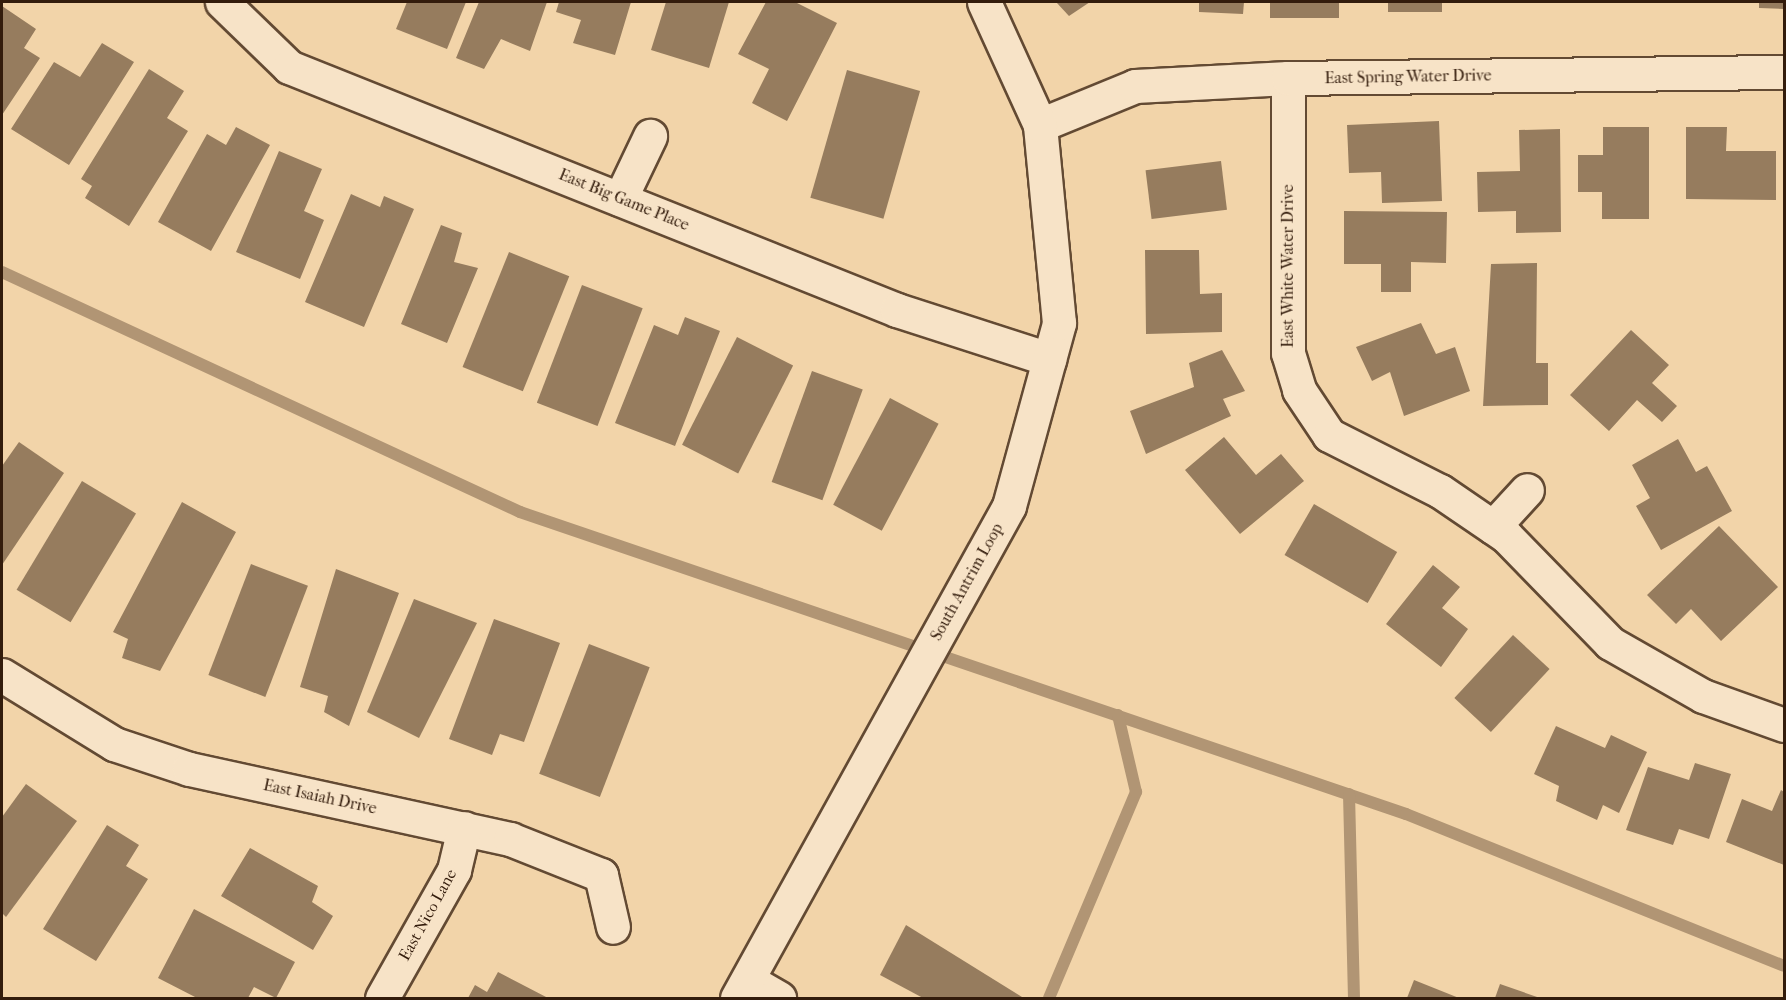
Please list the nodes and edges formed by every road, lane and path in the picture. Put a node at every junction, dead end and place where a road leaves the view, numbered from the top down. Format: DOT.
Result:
graph roads {
  1 [pos="222,2"];
  2 [pos="984,2"];
  3 [pos="1785,72"];
  4 [pos="1288,78"];
  5 [pos="1040,125"];
  6 [pos="650,136"];
  7 [pos="620,199"];
  8 [pos="1049,359"];
  9 [pos="1527,490"];
  10 [pos="1493,527"];
  11 [pos="2,675"];
  12 [pos="1785,725"];
  13 [pos="464,828"];
  14 [pos="614,927"];
  15 [pos="742,989"];
  16 [pos="382,999"];
  17 [pos="779,999"];
  1 -- 7 [label="street, East Big Game Place"];
  2 -- 5 [label="street, South Antrim Loop"];
  3 -- 4 [label="street, East Spring Water Drive"];
  4 -- 5 [label="street, East Spring Water Drive"];
  4 -- 10 [label="street, East White Water Drive"];
  5 -- 8 [label="street, South Antrim Loop"];
  6 -- 7 [label="street"];
  7 -- 8 [label="street, East Big Game Place"];
  8 -- 15 [label="street, South Antrim Loop"];
  9 -- 10 [label="street"];
  10 -- 12 [label="street, East White Water Drive"];
  11 -- 13 [label="street, East Isaiah Drive"];
  13 -- 14 [label="street, East Isaiah Drive"];
  13 -- 16 [label="street, East Nico Lane"];
  15 -- 17 [label="street"];
}
